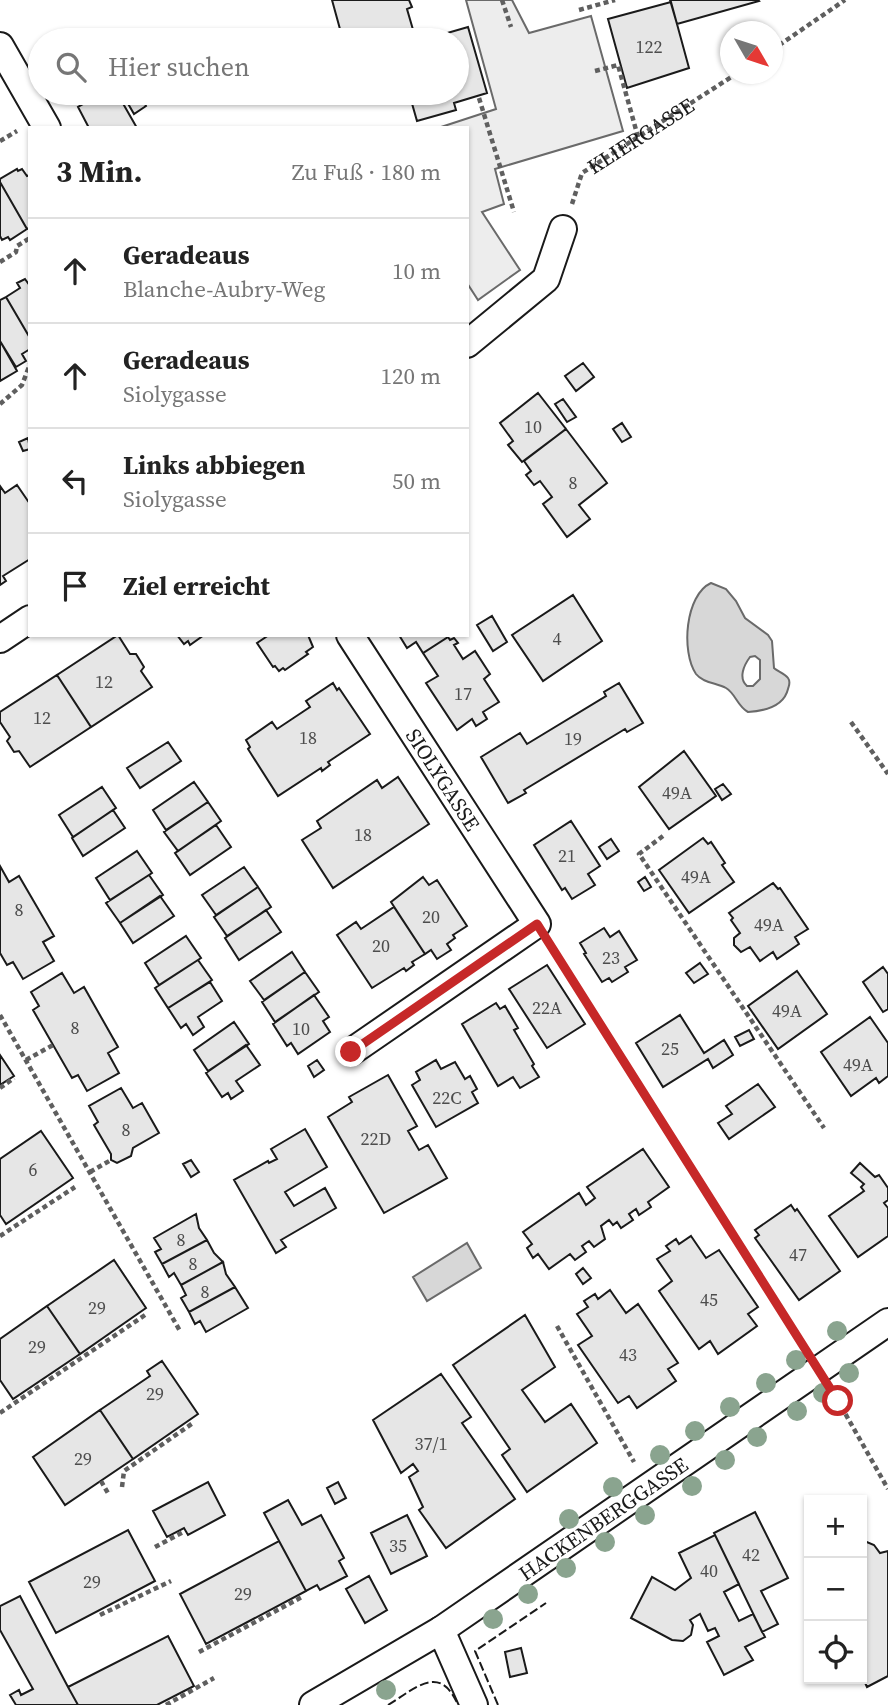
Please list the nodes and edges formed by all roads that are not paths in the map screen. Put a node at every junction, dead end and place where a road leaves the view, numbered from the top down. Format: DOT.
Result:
graph roads {
  1 [pos="0,46"];
  2 [pos="28,95"];
  3 [pos="34,105"];
  4 [pos="46,126"];
  5 [pos="563,229"];
  6 [pos="469,342"];
  7 [pos="28,620"];
  8 [pos="351,637"];
  9 [pos="0,639"];
  10 [pos="351,1052"];
  11 [pos="888,1322"];
  12 [pos="441,1630"];
  13 [pos="313,1705"];
  14 [pos="474,1705"];
  1 -- 2 [label="street"];
  3 -- 4 [label="street"];
  5 -- 6 [label="street"];
  7 -- 9 [label="street"];
  8 -- 10 [label="street, SIOLYGASSE"];
  11 -- 12 [label="street, HACKENBERGGASSE"];
  12 -- 13 [label="street, HACKENBERGGASSE"];
  12 -- 14 [label="street"];
}
